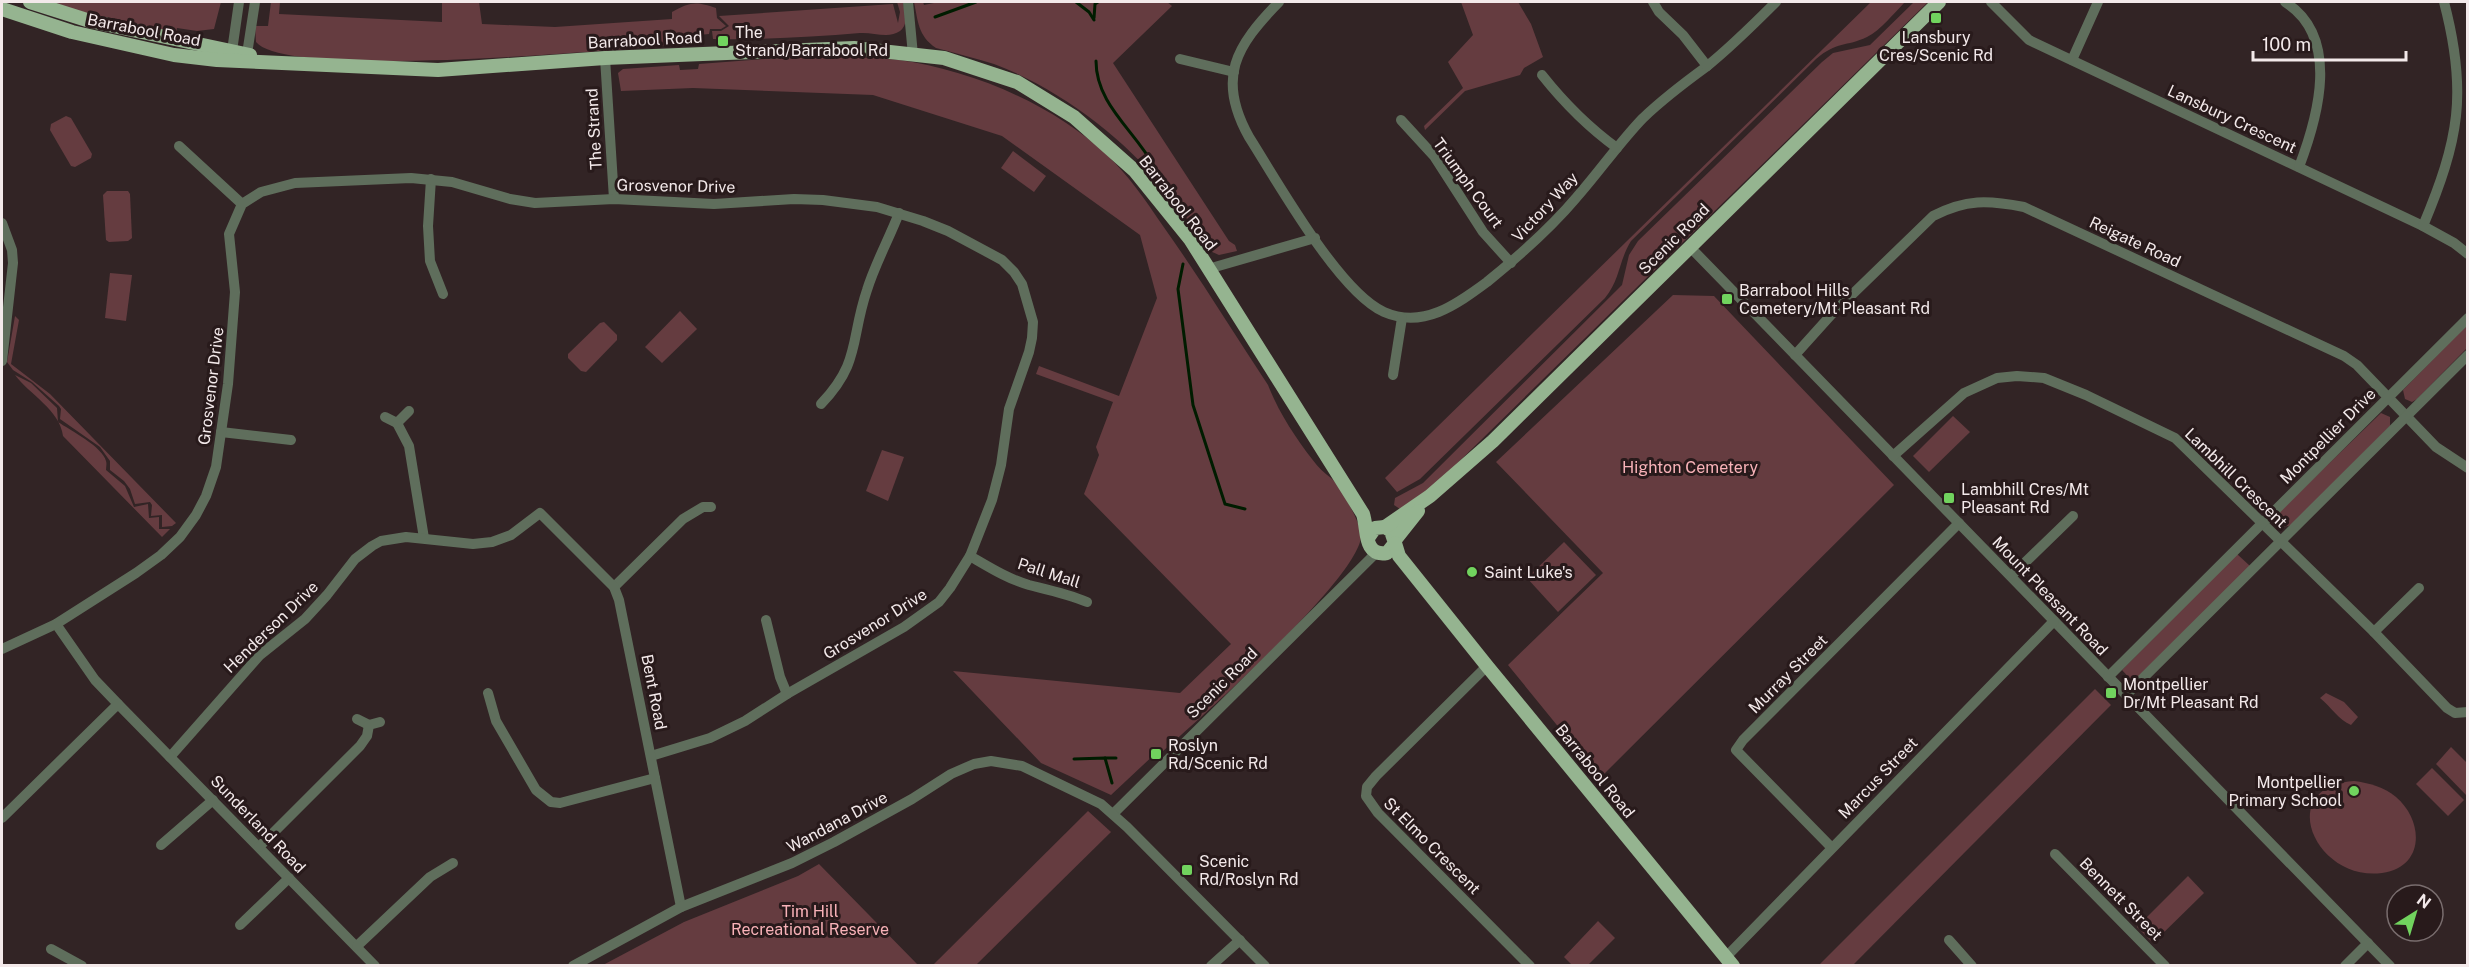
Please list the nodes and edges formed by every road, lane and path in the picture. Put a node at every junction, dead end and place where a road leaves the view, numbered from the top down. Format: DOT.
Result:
graph roads {
  1 [pos="30,2"];
  2 [pos="239,2"];
  3 [pos="255,2"];
  4 [pos="908,2"];
  5 [pos="1279,2"];
  6 [pos="1653,2"];
  7 [pos="1776,2"];
  8 [pos="1939,2"];
  9 [pos="1990,2"];
  10 [pos="2098,2"];
  11 [pos="2284,2"];
  12 [pos="2444,2"];
  13 [pos="2,9"];
  14 [pos="239,55"];
  15 [pos="914,55"];
  16 [pos="605,58"];
  17 [pos="1180,59"];
  18 [pos="2072,60"];
  19 [pos="1707,66"];
  20 [pos="1234,72"];
  21 [pos="1542,75"];
  22 [pos="1401,120"];
  23 [pos="179,146"];
  24 [pos="1617,148"];
  25 [pos="2299,167"];
  26 [pos="431,179"];
  27 [pos="614,199"];
  28 [pos="242,204"];
  29 [pos="899,213"];
  30 [pos="2,223"];
  31 [pos="2423,226"];
  32 [pos="1315,238"];
  33 [pos="1689,247"];
  34 [pos="2468,254"];
  35 [pos="1511,263"];
  36 [pos="1208,269"];
  37 [pos="442,294"];
  38 [pos="1402,318"];
  39 [pos="2468,318"];
  40 [pos="1795,355"];
  41 [pos="2468,355"];
  42 [pos="2,361"];
  43 [pos="1394,375"];
  44 [pos="2388,397"];
  45 [pos="821,404"];
  46 [pos="409,411"];
  47 [pos="2406,416"];
  48 [pos="386,417"];
  49 [pos="397,423"];
  50 [pos="221,432"];
  51 [pos="291,440"];
  52 [pos="1893,456"];
  53 [pos="2468,468"];
  54 [pos="1430,496"];
  55 [pos="711,507"];
  56 [pos="540,513"];
  57 [pos="1364,516"];
  58 [pos="2073,516"];
  59 [pos="1959,523"];
  60 [pos="2263,523"];
  61 [pos="1383,527"];
  62 [pos="424,538"];
  63 [pos="1395,541"];
  64 [pos="2280,542"];
  65 [pos="1373,547"];
  66 [pos="970,556"];
  67 [pos="2011,576"];
  68 [pos="614,587"];
  69 [pos="2419,588"];
  70 [pos="1432,598"];
  71 [pos="1087,602"];
  72 [pos="766,620"];
  73 [pos="2054,621"];
  74 [pos="56,624"];
  75 [pos="2374,632"];
  76 [pos="2,649"];
  77 [pos="1487,666"];
  78 [pos="2108,677"];
  79 [pos="488,693"];
  80 [pos="787,694"];
  81 [pos="2126,695"];
  82 [pos="118,704"];
  83 [pos="2468,712"];
  84 [pos="357,719"];
  85 [pos="651,756"];
  86 [pos="170,757"];
  87 [pos="655,778"];
  88 [pos="213,800"];
  89 [pos="1113,814"];
  90 [pos="2,818"];
  91 [pos="161,845"];
  92 [pos="259,847"];
  93 [pos="1831,847"];
  94 [pos="2055,854"];
  95 [pos="453,863"];
  96 [pos="289,878"];
  97 [pos="681,907"];
  98 [pos="240,925"];
  99 [pos="1949,939"];
  100 [pos="1240,940"];
  101 [pos="2368,943"];
  102 [pos="357,946"];
  103 [pos="51,949"];
  104 [pos="1729,961"];
  105 [pos="82,966"];
  106 [pos="375,966"];
  107 [pos="573,966"];
  108 [pos="1211,966"];
  109 [pos="1266,966"];
  110 [pos="1530,966"];
  111 [pos="1971,966"];
  112 [pos="2165,966"];
  113 [pos="2345,966"];
  114 [pos="2390,966"];
  1 -- 14 [label="main road, Barrabool Road"];
  2 -- 14 [label="street"];
  3 -- 14 [label="street"];
  4 -- 15 [label="street"];
  5 -- 20 [label="street"];
  6 -- 19 [label="street"];
  7 -- 19 [label="street, Victory Way"];
  8 -- 33 [label="main road, Scenic Road"];
  9 -- 18 [label="street, Lansbury Crescent"];
  10 -- 18 [label="street"];
  11 -- 25 [label="street"];
  12 -- 31 [label="street"];
  13 -- 14 [label="main road, Barrabool Road"];
  14 -- 16 [label="main road, Barrabool Road"];
  15 -- 16 [label="main road, Barrabool Road"];
  15 -- 36 [label="main road, Barrabool Road"];
  16 -- 27 [label="street, The Strand"];
  17 -- 20 [label="street"];
  18 -- 25 [label="street, Lansbury Crescent"];
  19 -- 24 [label="street, Victory Way"];
  20 -- 32 [label="street"];
  21 -- 24 [label="street"];
  22 -- 35 [label="street, Triumph Court"];
  23 -- 28 [label="street"];
  24 -- 35 [label="street, Victory Way"];
  25 -- 31 [label="street, Lansbury Crescent"];
  26 -- 27 [label="street, Grosvenor Drive"];
  26 -- 28 [label="street, Grosvenor Drive"];
  26 -- 37 [label="street"];
  27 -- 29 [label="street, Grosvenor Drive"];
  28 -- 50 [label="street, Grosvenor Drive"];
  29 -- 45 [label="street"];
  29 -- 66 [label="street, Grosvenor Drive"];
  30 -- 42 [label="street"];
  31 -- 34 [label="street, Lansbury Crescent"];
  32 -- 36 [label="street"];
  32 -- 38 [label="street"];
  33 -- 40 [label="street, Mount Pleasant Road"];
  33 -- 54 [label="main road, Scenic Road"];
  35 -- 38 [label="street, Victory Way"];
  36 -- 57 [label="main road, Barrabool Road"];
  38 -- 43 [label="street"];
  39 -- 44 [label="street, Montpellier Drive"];
  40 -- 44 [label="street, Reigate Road"];
  40 -- 52 [label="street, Mount Pleasant Road"];
  41 -- 47 [label="street"];
  44 -- 47 [label="street, Reigate Road"];
  44 -- 60 [label="street, Montpellier Drive"];
  46 -- 49 [label="street"];
  47 -- 53 [label="street, Reigate Road"];
  47 -- 64 [label="street"];
  48 -- 49 [label="street"];
  49 -- 62 [label="street"];
  50 -- 51 [label="street"];
  50 -- 74 [label="street, Grosvenor Drive"];
  52 -- 59 [label="street, Mount Pleasant Road"];
  52 -- 60 [label="street, Lambhill Crescent"];
  54 -- 61 [label="main road, Scenic Road"];
  54 -- 63 [label="main road, Scenic Road"];
  55 -- 68 [label="street"];
  56 -- 62 [label="street, Henderson Drive"];
  56 -- 68 [label="street, Bent Road"];
  57 -- 61 [label="main road, Barrabool Road"];
  57 -- 65 [label="main road, Barrabool Road"];
  58 -- 67 [label="street"];
  59 -- 67 [label="street, Mount Pleasant Road"];
  59 -- 93 [label="street, Murray Street"];
  60 -- 64 [label="street, Lambhill Crescent"];
  60 -- 78 [label="street, Montpellier Drive"];
  61 -- 63 [label="main road"];
  61 -- 65 [label="main road"];
  62 -- 86 [label="street, Henderson Drive"];
  63 -- 65 [label="main road"];
  63 -- 70 [label="main road, Barrabool Road"];
  64 -- 75 [label="street, Lambhill Crescent"];
  64 -- 81 [label="street"];
  65 -- 70 [label="main road, Barrabool Road"];
  65 -- 89 [label="street, Scenic Road"];
  66 -- 71 [label="street, Pall Mall"];
  66 -- 80 [label="street, Grosvenor Drive"];
  67 -- 73 [label="street, Mount Pleasant Road"];
  68 -- 85 [label="street, Bent Road"];
  69 -- 75 [label="street"];
  70 -- 77 [label="main road, Barrabool Road"];
  72 -- 80 [label="street"];
  73 -- 78 [label="street, Mount Pleasant Road"];
  73 -- 93 [label="street, Marcus Street"];
  74 -- 76 [label="street, Grosvenor Drive"];
  74 -- 82 [label="street, Sunderland Road"];
  75 -- 83 [label="street, Lambhill Crescent"];
  77 -- 104 [label="main road, Barrabool Road"];
  77 -- 110 [label="street, St Elmo Crescent"];
  78 -- 81 [label="street, Mount Pleasant Road"];
  79 -- 87 [label="street"];
  80 -- 85 [label="street, Grosvenor Drive"];
  81 -- 101 [label="street, Mount Pleasant Road"];
  82 -- 86 [label="street, Sunderland Road"];
  82 -- 90 [label="street"];
  84 -- 92 [label="street"];
  85 -- 87 [label="street, Bent Road"];
  86 -- 88 [label="street, Sunderland Road"];
  87 -- 97 [label="street, Bent Road"];
  88 -- 91 [label="street"];
  88 -- 92 [label="street, Sunderland Road"];
  89 -- 97 [label="street, Wandana Drive"];
  89 -- 100 [label="street, Wandana Drive"];
  92 -- 96 [label="street, Sunderland Road"];
  93 -- 104 [label="street, Marcus Street"];
  94 -- 112 [label="street, Bennett Street"];
  95 -- 102 [label="street"];
  96 -- 98 [label="street"];
  96 -- 102 [label="street, Sunderland Road"];
  97 -- 107 [label="street, Wandana Drive"];
  99 -- 111 [label="street"];
  100 -- 108 [label="street"];
  100 -- 109 [label="street, Wandana Drive"];
  101 -- 113 [label="street"];
  101 -- 114 [label="street, Mount Pleasant Road"];
  102 -- 106 [label="street, Sunderland Road"];
  103 -- 105 [label="street"];
}
